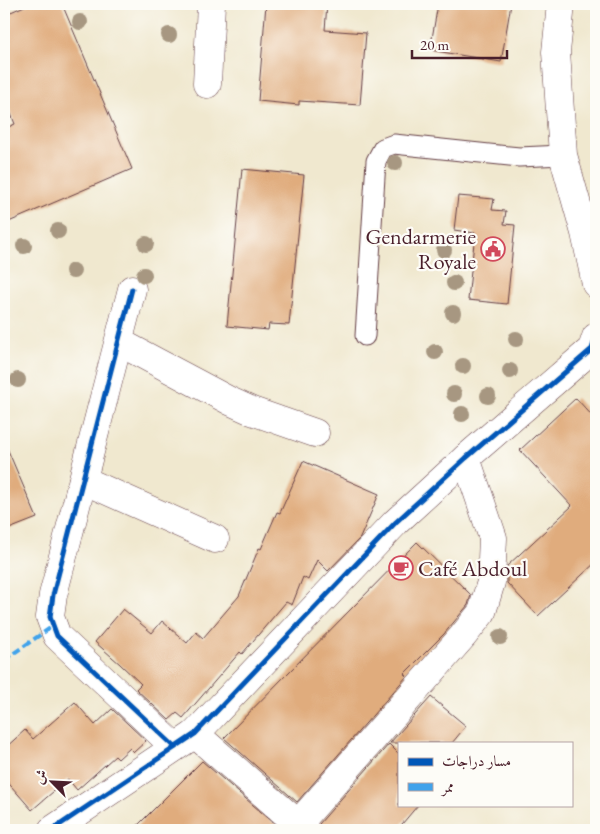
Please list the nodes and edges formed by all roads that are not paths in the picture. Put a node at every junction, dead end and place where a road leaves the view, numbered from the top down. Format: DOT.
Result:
graph roads {
  1 [pos="211,4"];
  2 [pos="562,4"];
  3 [pos="207,84"];
  4 [pos="563,155"];
  5 [pos="596,284"];
  6 [pos="132,289"];
  7 [pos="365,336"];
  8 [pos="119,342"];
  9 [pos="595,345"];
  10 [pos="314,433"];
  11 [pos="466,458"];
  12 [pos="83,480"];
  13 [pos="215,538"];
  14 [pos="185,741"];
  15 [pos="302,827"];
  16 [pos="52,830"];
  1 -- 3 [label="street"];
  2 -- 4 [label="street"];
  4 -- 5 [label="street"];
  4 -- 7 [label="lane"];
  6 -- 8 [label="street"];
  8 -- 10 [label="street"];
  8 -- 12 [label="street"];
  9 -- 11 [label="street"];
  11 -- 14 [label="street"];
  11 -- 15 [label="street"];
  12 -- 13 [label="street"];
  12 -- 14 [label="street"];
  14 -- 15 [label="street"];
  14 -- 16 [label="street"];
}
